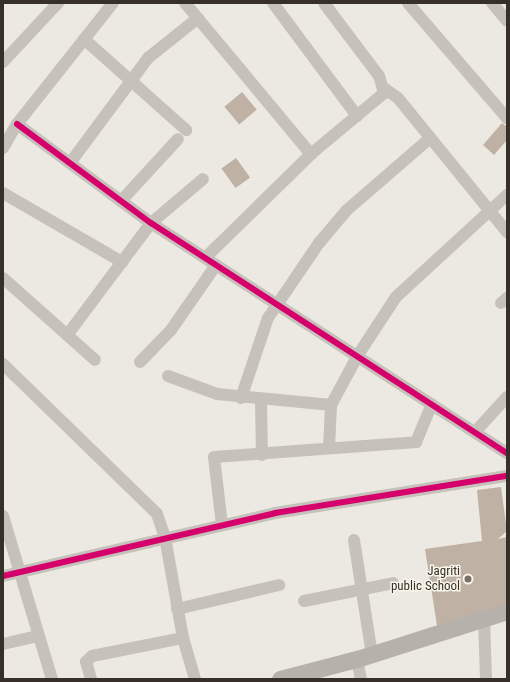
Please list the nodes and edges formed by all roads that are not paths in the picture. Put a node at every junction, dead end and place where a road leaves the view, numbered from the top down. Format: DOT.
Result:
graph roads {
  1 [pos="58,3"];
  2 [pos="113,3"];
  3 [pos="184,3"];
  4 [pos="273,3"];
  5 [pos="324,3"];
  6 [pos="408,3"];
  7 [pos="492,3"];
  8 [pos="198,18"];
  9 [pos="507,21"];
  10 [pos="84,39"];
  11 [pos="3,62"];
  12 [pos="132,79"];
  13 [pos="385,89"];
  14 [pos="357,116"];
  15 [pos="507,118"];
  16 [pos="17,124"];
  17 [pos="430,138"];
  18 [pos="3,148"];
  19 [pos="311,154"];
  20 [pos="70,163"];
  21 [pos="203,179"];
  22 [pos="3,193"];
  23 [pos="507,195"];
  24 [pos="122,201"];
  25 [pos="490,212"];
  26 [pos="151,223"];
  27 [pos="507,232"];
  28 [pos="211,261"];
  29 [pos="122,262"];
  30 [pos="3,278"];
  31 [pos="276,306"];
  32 [pos="68,334"];
  33 [pos="358,355"];
  34 [pos="95,360"];
  35 [pos="140,362"];
  36 [pos="3,364"];
  37 [pos="168,376"];
  38 [pos="507,397"];
  39 [pos="241,398"];
  40 [pos="260,400"];
  41 [pos="432,404"];
  42 [pos="331,406"];
  43 [pos="475,432"];
  44 [pos="329,448"];
  45 [pos="507,453"];
  46 [pos="262,455"];
  47 [pos="507,476"];
  48 [pos="3,516"];
  49 [pos="222,525"];
  50 [pos="165,537"];
  51 [pos="354,540"];
  52 [pos="20,573"];
  53 [pos="3,576"];
  54 [pos="392,582"];
  55 [pos="279,585"];
  56 [pos="361,588"];
  57 [pos="304,600"];
  58 [pos="177,609"];
  59 [pos="507,611"];
  60 [pos="484,619"];
  61 [pos="38,636"];
  62 [pos="183,638"];
  63 [pos="3,644"];
  64 [pos="364,657"];
  65 [pos="52,679"];
  66 [pos="92,679"];
  67 [pos="195,679"];
  68 [pos="280,679"];
  69 [pos="361,679"];
  70 [pos="486,679"];
  1 -- 11 [label="street"];
  2 -- 10 [label="street"];
  3 -- 8 [label="street"];
  4 -- 14 [label="street"];
  5 -- 13 [label="street"];
  6 -- 15 [label="street"];
  7 -- 9 [label="street"];
  8 -- 12 [label="street"];
  8 -- 19 [label="street"];
  10 -- 12 [label="street"];
  10 -- 16 [label="street"];
  12 -- 20 [label="street"];
  12 -- 24 [label="street"];
  13 -- 14 [label="street"];
  13 -- 17 [label="street"];
  14 -- 19 [label="street"];
  16 -- 18 [label="street"];
  16 -- 20 [label="street"];
  17 -- 25 [label="street"];
  17 -- 31 [label="street"];
  19 -- 28 [label="street"];
  20 -- 24 [label="street"];
  21 -- 26 [label="street"];
  22 -- 29 [label="street"];
  23 -- 25 [label="street"];
  24 -- 26 [label="street"];
  25 -- 27 [label="street"];
  25 -- 33 [label="street"];
  26 -- 28 [label="street"];
  26 -- 29 [label="street"];
  28 -- 31 [label="street"];
  28 -- 35 [label="street"];
  29 -- 32 [label="street"];
  30 -- 32 [label="street"];
  31 -- 33 [label="street"];
  31 -- 39 [label="street"];
  32 -- 34 [label="street"];
  33 -- 41 [label="street"];
  33 -- 42 [label="street"];
  36 -- 50 [label="street"];
  37 -- 39 [label="street"];
  38 -- 43 [label="street"];
  39 -- 40 [label="street"];
  40 -- 42 [label="street"];
  40 -- 46 [label="street"];
  41 -- 43 [label="street"];
  41 -- 44 [label="street"];
  42 -- 44 [label="street"];
  43 -- 45 [label="street"];
  44 -- 46 [label="street"];
  46 -- 49 [label="street"];
  47 -- 49 [label="street"];
  48 -- 52 [label="street"];
  49 -- 50 [label="street"];
  50 -- 52 [label="street"];
  50 -- 58 [label="street"];
  51 -- 56 [label="street"];
  52 -- 53 [label="street"];
  52 -- 61 [label="street"];
  54 -- 56 [label="street"];
  55 -- 58 [label="street"];
  56 -- 57 [label="street"];
  56 -- 64 [label="street"];
  58 -- 62 [label="street"];
  59 -- 60 [label="street"];
  60 -- 64 [label="street"];
  60 -- 70 [label="street"];
  61 -- 63 [label="street"];
  61 -- 65 [label="street"];
  62 -- 66 [label="street"];
  62 -- 67 [label="street"];
  64 -- 68 [label="street"];
  64 -- 69 [label="street"];
}
